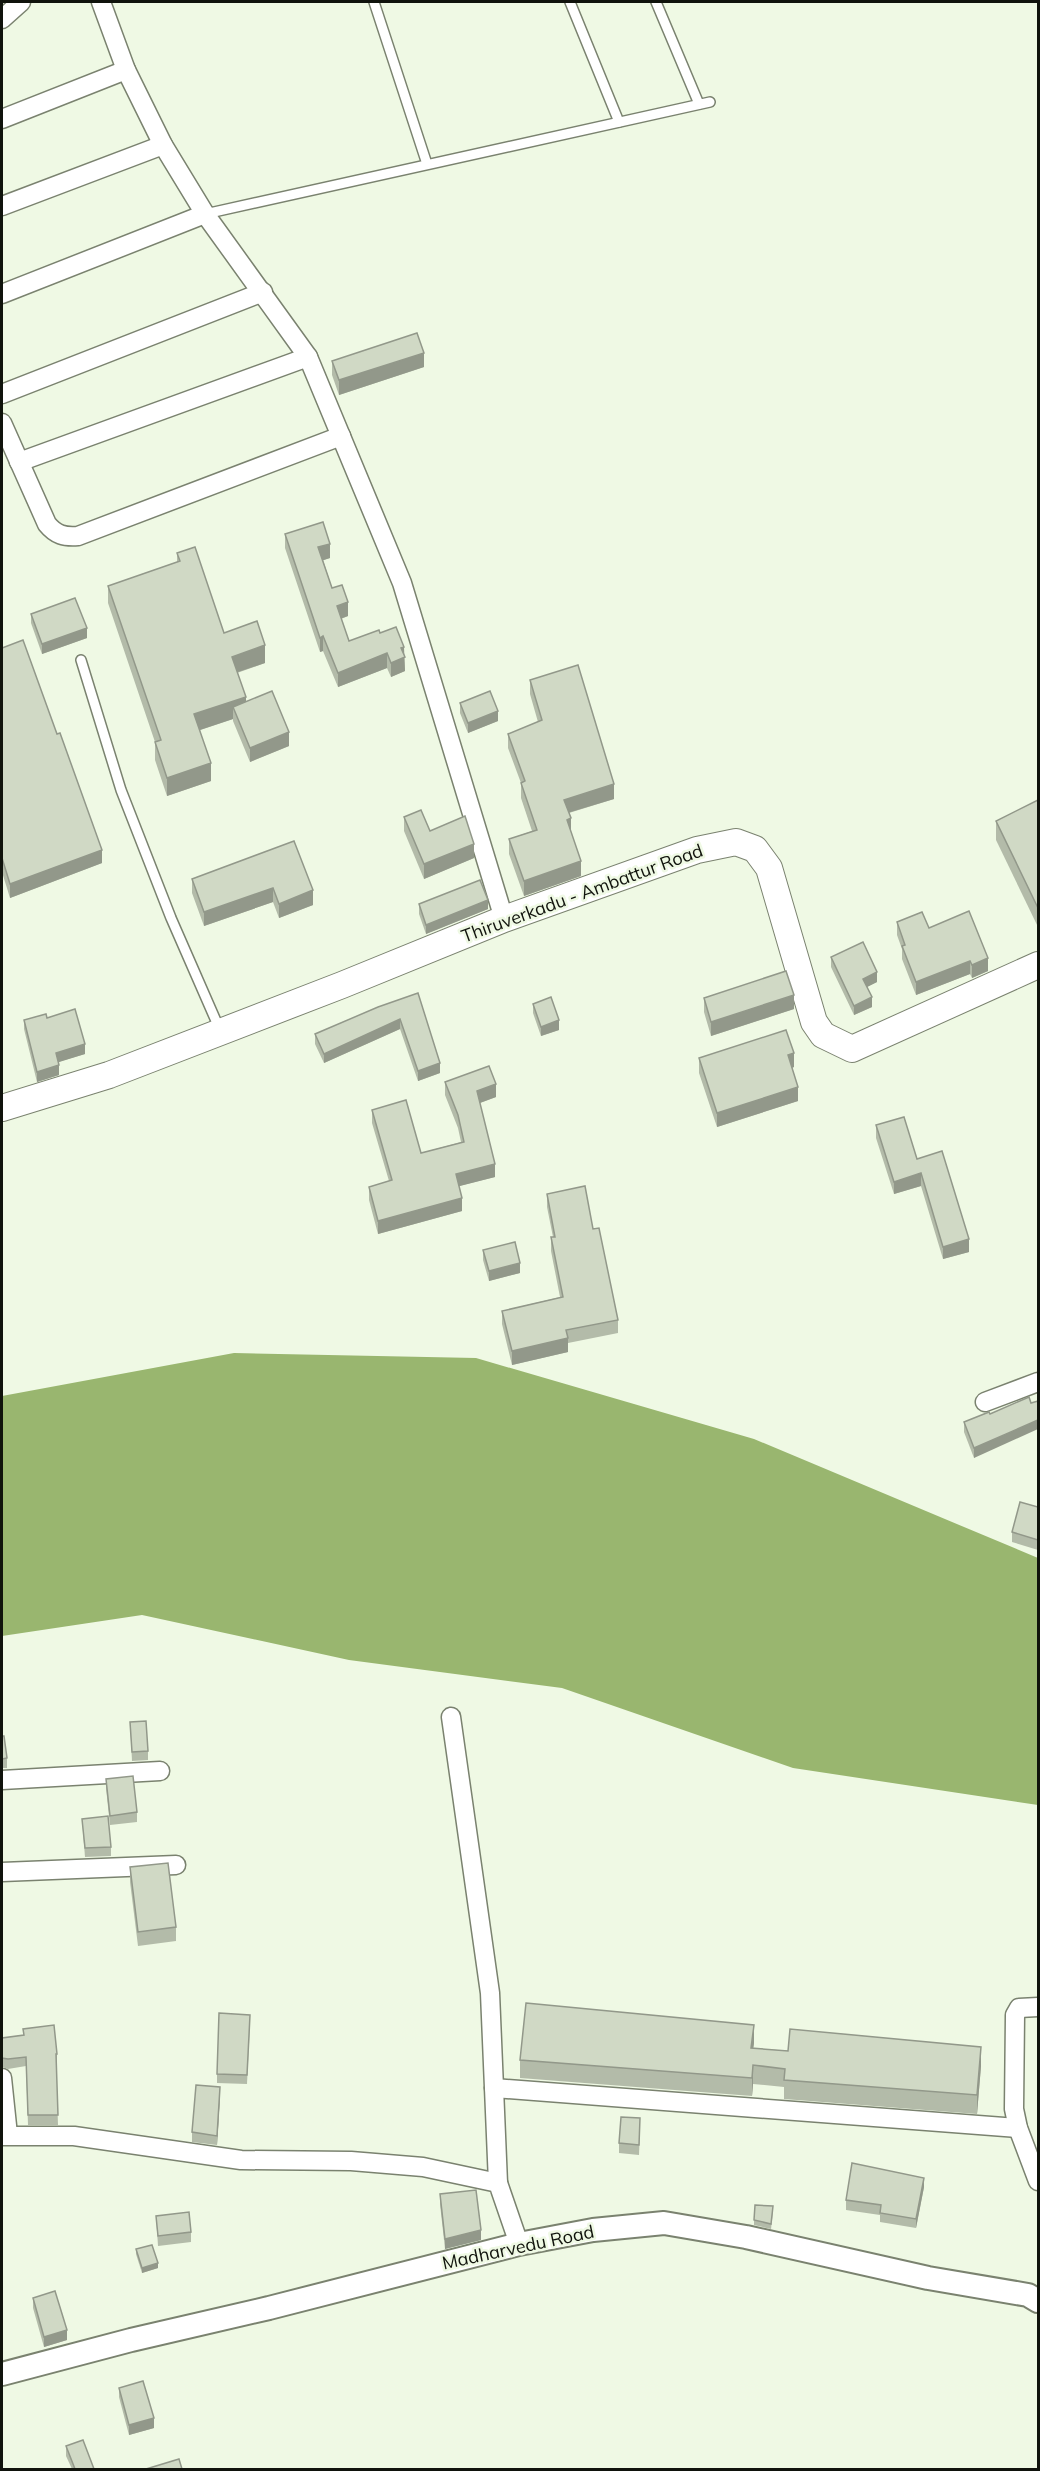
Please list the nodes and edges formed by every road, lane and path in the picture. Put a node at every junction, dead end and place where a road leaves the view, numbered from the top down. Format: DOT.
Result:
graph roads {
  1 [pos="21,2"];
  2 [pos="101,2"];
  3 [pos="374,2"];
  4 [pos="570,2"];
  5 [pos="656,2"];
  6 [pos="2,19"];
  7 [pos="126,70"];
  8 [pos="710,102"];
  9 [pos="699,104"];
  10 [pos="2,119"];
  11 [pos="619,122"];
  12 [pos="163,145"];
  13 [pos="427,164"];
  14 [pos="2,206"];
  15 [pos="206,214"];
  16 [pos="263,292"];
  17 [pos="2,294"];
  18 [pos="308,357"];
  19 [pos="2,394"];
  20 [pos="2,423"];
  21 [pos="341,436"];
  22 [pos="19,462"];
  23 [pos="81,660"];
  24 [pos="504,919"];
  25 [pos="1038,965"];
  26 [pos="221,1032"];
  27 [pos="2,1108"];
  28 [pos="1038,1382"];
  29 [pos="985,1402"];
  30 [pos="451,1717"];
  31 [pos="160,1771"];
  32 [pos="2,1780"];
  33 [pos="176,1865"];
  34 [pos="2,1872"];
  35 [pos="1038,2007"];
  36 [pos="2,2078"];
  37 [pos="494,2088"];
  38 [pos="1018,2128"];
  39 [pos="5,2136"];
  40 [pos="1038,2181"];
  41 [pos="498,2183"];
  42 [pos="519,2244"];
  43 [pos="1038,2301"];
  44 [pos="2,2374"];
  1 -- 6 [label="street"];
  2 -- 7 [label="street"];
  3 -- 13 [label="lane"];
  4 -- 11 [label="lane"];
  5 -- 9 [label="lane"];
  7 -- 10 [label="street"];
  7 -- 12 [label="street"];
  8 -- 9 [label="lane"];
  9 -- 11 [label="lane"];
  11 -- 13 [label="lane"];
  12 -- 14 [label="street"];
  12 -- 15 [label="street"];
  13 -- 15 [label="lane"];
  15 -- 16 [label="street"];
  15 -- 17 [label="street"];
  16 -- 18 [label="street"];
  16 -- 19 [label="street"];
  18 -- 21 [label="street"];
  18 -- 22 [label="street"];
  20 -- 22 [label="street"];
  21 -- 22 [label="street"];
  21 -- 24 [label="street"];
  23 -- 26 [label="lane"];
  24 -- 25 [label="main road, Thiruverkadu - Ambattur Road"];
  24 -- 26 [label="main road, Thiruverkadu - Ambattur Road"];
  26 -- 27 [label="main road, Thiruverkadu - Ambattur Road"];
  28 -- 29 [label="street"];
  30 -- 37 [label="street"];
  31 -- 32 [label="street"];
  33 -- 34 [label="street"];
  35 -- 38 [label="street"];
  36 -- 39 [label="street"];
  37 -- 38 [label="street"];
  37 -- 41 [label="street"];
  38 -- 40 [label="street"];
  39 -- 41 [label="street"];
  41 -- 42 [label="street"];
  42 -- 43 [label="street, Madharvedu Road"];
  42 -- 44 [label="street, Madharvedu Road"];
}
